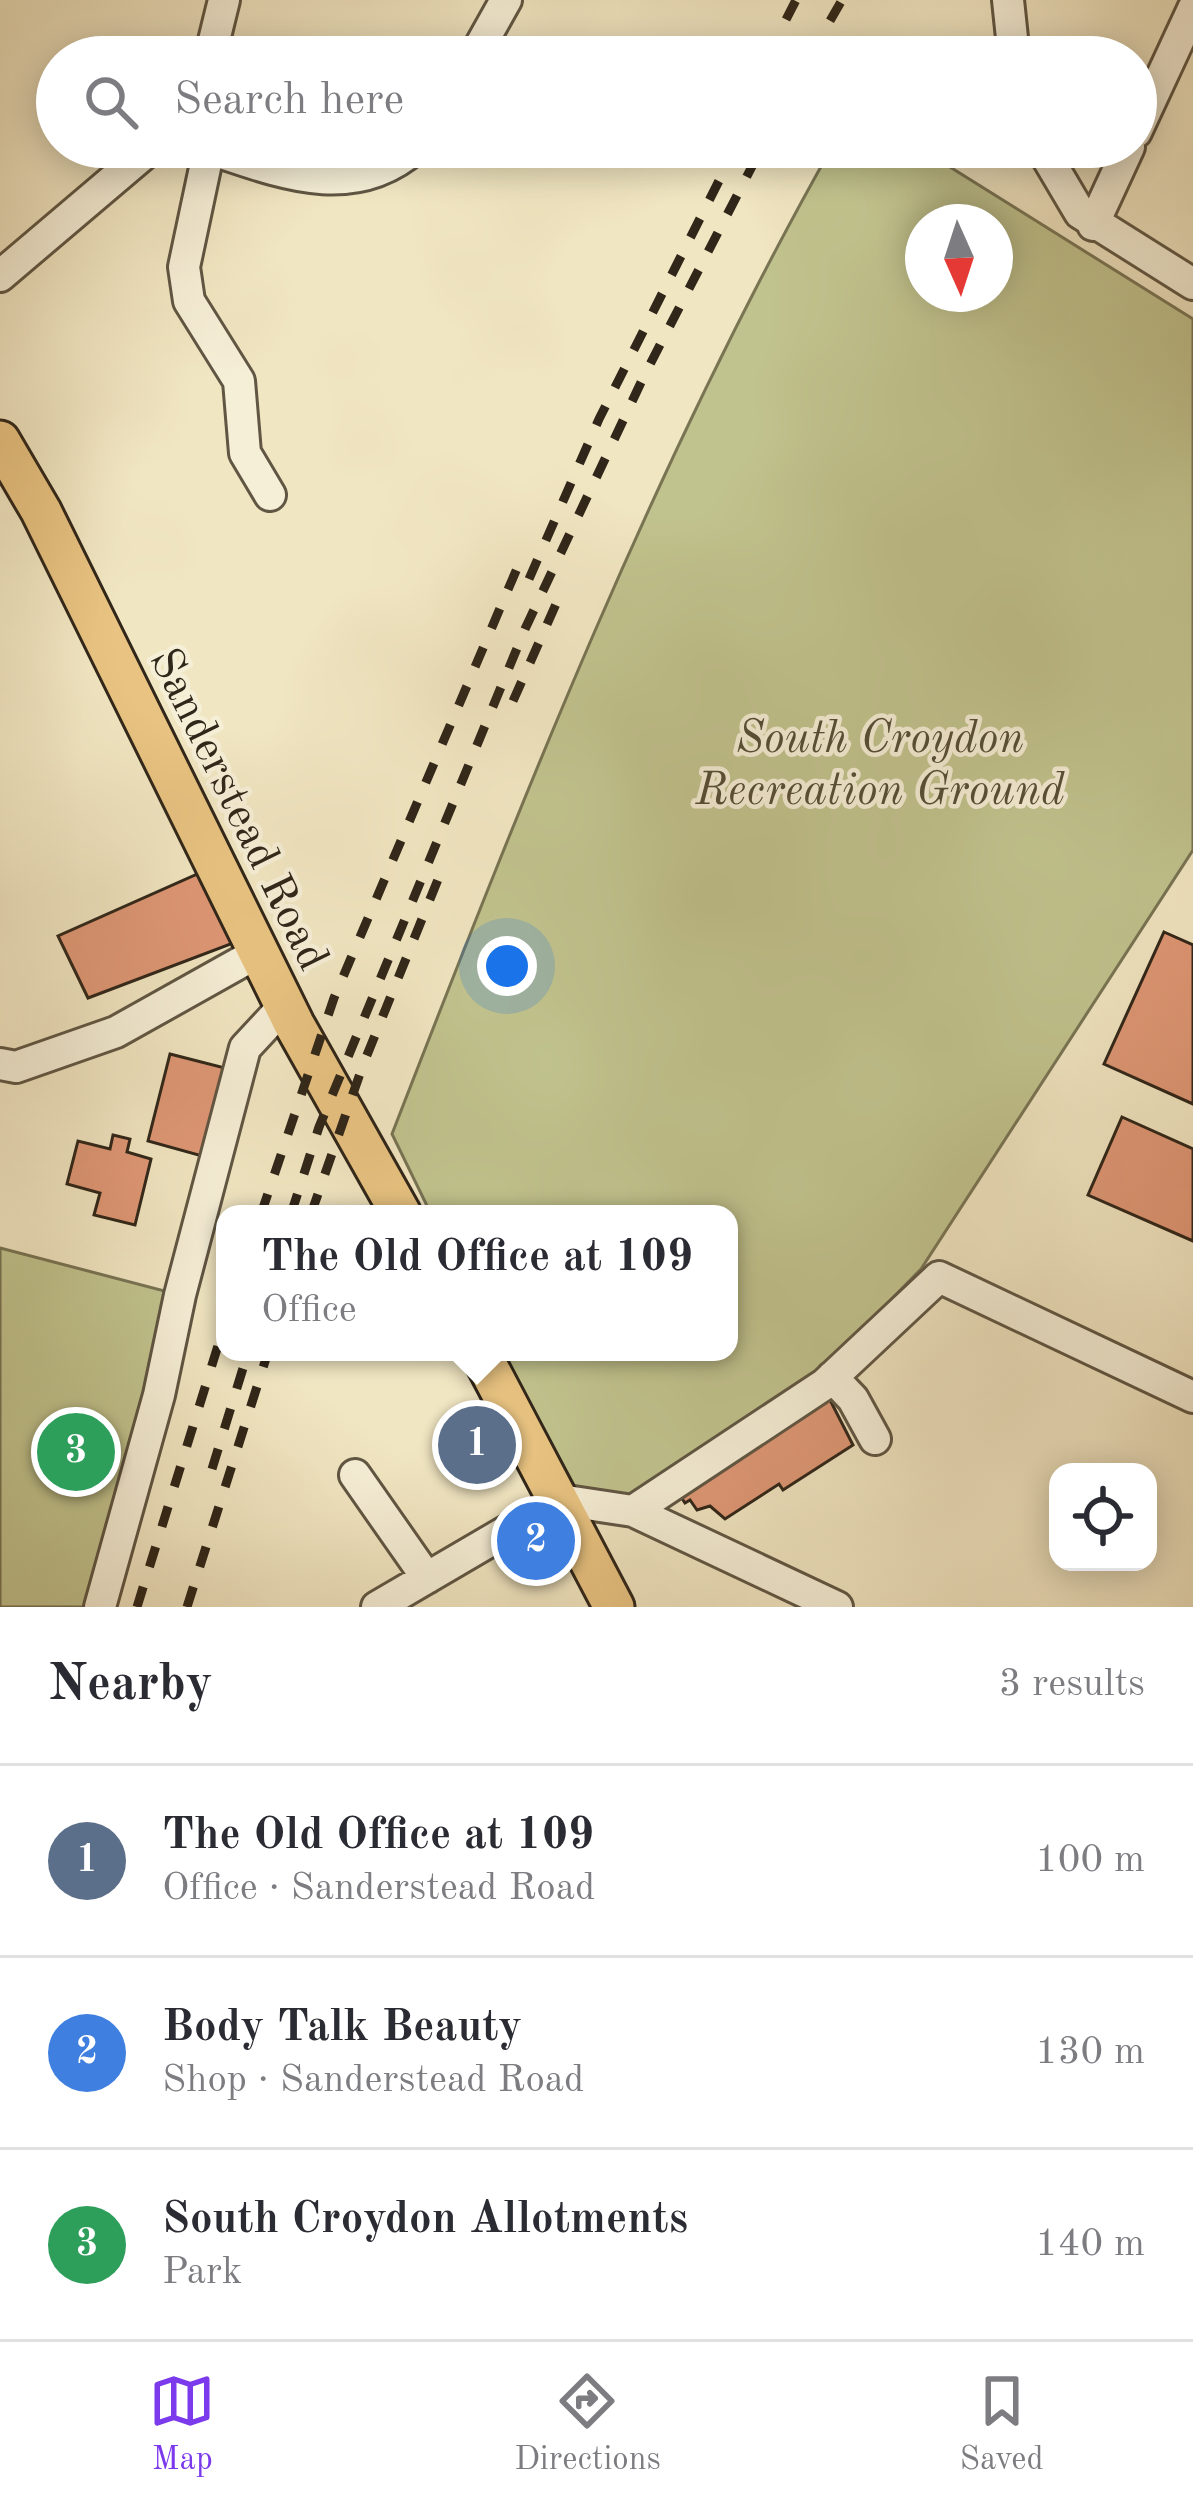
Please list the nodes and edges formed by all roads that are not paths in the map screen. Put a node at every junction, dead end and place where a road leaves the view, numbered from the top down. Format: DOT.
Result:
graph roads {
  1 [pos="224,0"];
  2 [pos="506,0"];
  3 [pos="1008,0"];
  4 [pos="1193,9"];
  5 [pos="215,36"];
  6 [pos="486,36"];
  7 [pos="1012,36"];
  8 [pos="1157,87"];
  9 [pos="127,168"];
  10 [pos="203,168"];
  11 [pos="271,168"];
  12 [pos="392,168"];
  13 [pos="1050,168"];
  14 [pos="1119,168"];
  15 [pos="1093,225"];
  16 [pos="0,275"];
  17 [pos="1193,284"];
  18 [pos="0,441"];
  19 [pos="270,495"];
  20 [pos="259,952"];
  21 [pos="285,1005"];
  22 [pos="0,1064"];
  23 [pos="396,1205"];
  24 [pos="485,1361"];
  25 [pos="832,1377"];
  26 [pos="1193,1397"];
  27 [pos="875,1439"];
  28 [pos="355,1475"];
  29 [pos="560,1500"];
  30 [pos="633,1511"];
  31 [pos="427,1578"];
  32 [pos="100,1607"];
  33 [pos="376,1607"];
  34 [pos="614,1607"];
  35 [pos="837,1607"];
  1 -- 5 [label="street"];
  2 -- 6 [label="street"];
  3 -- 7 [label="street"];
  4 -- 8 [label="street"];
  9 -- 16 [label="street"];
  10 -- 19 [label="street"];
  11 -- 12 [label="street"];
  13 -- 15 [label="street"];
  14 -- 15 [label="street"];
  15 -- 17 [label="street"];
  18 -- 20 [label="main road, Sanderstead Road"];
  20 -- 21 [label="main road, Sanderstead Road"];
  20 -- 22 [label="street"];
  21 -- 23 [label="main road, Sanderstead Road"];
  21 -- 32 [label="street"];
  24 -- 29 [label="main road"];
  25 -- 26 [label="street"];
  25 -- 27 [label="street"];
  25 -- 30 [label="street"];
  28 -- 31 [label="street"];
  29 -- 30 [label="street"];
  29 -- 31 [label="street"];
  29 -- 34 [label="main road"];
  30 -- 35 [label="street"];
  31 -- 33 [label="street"];
}
